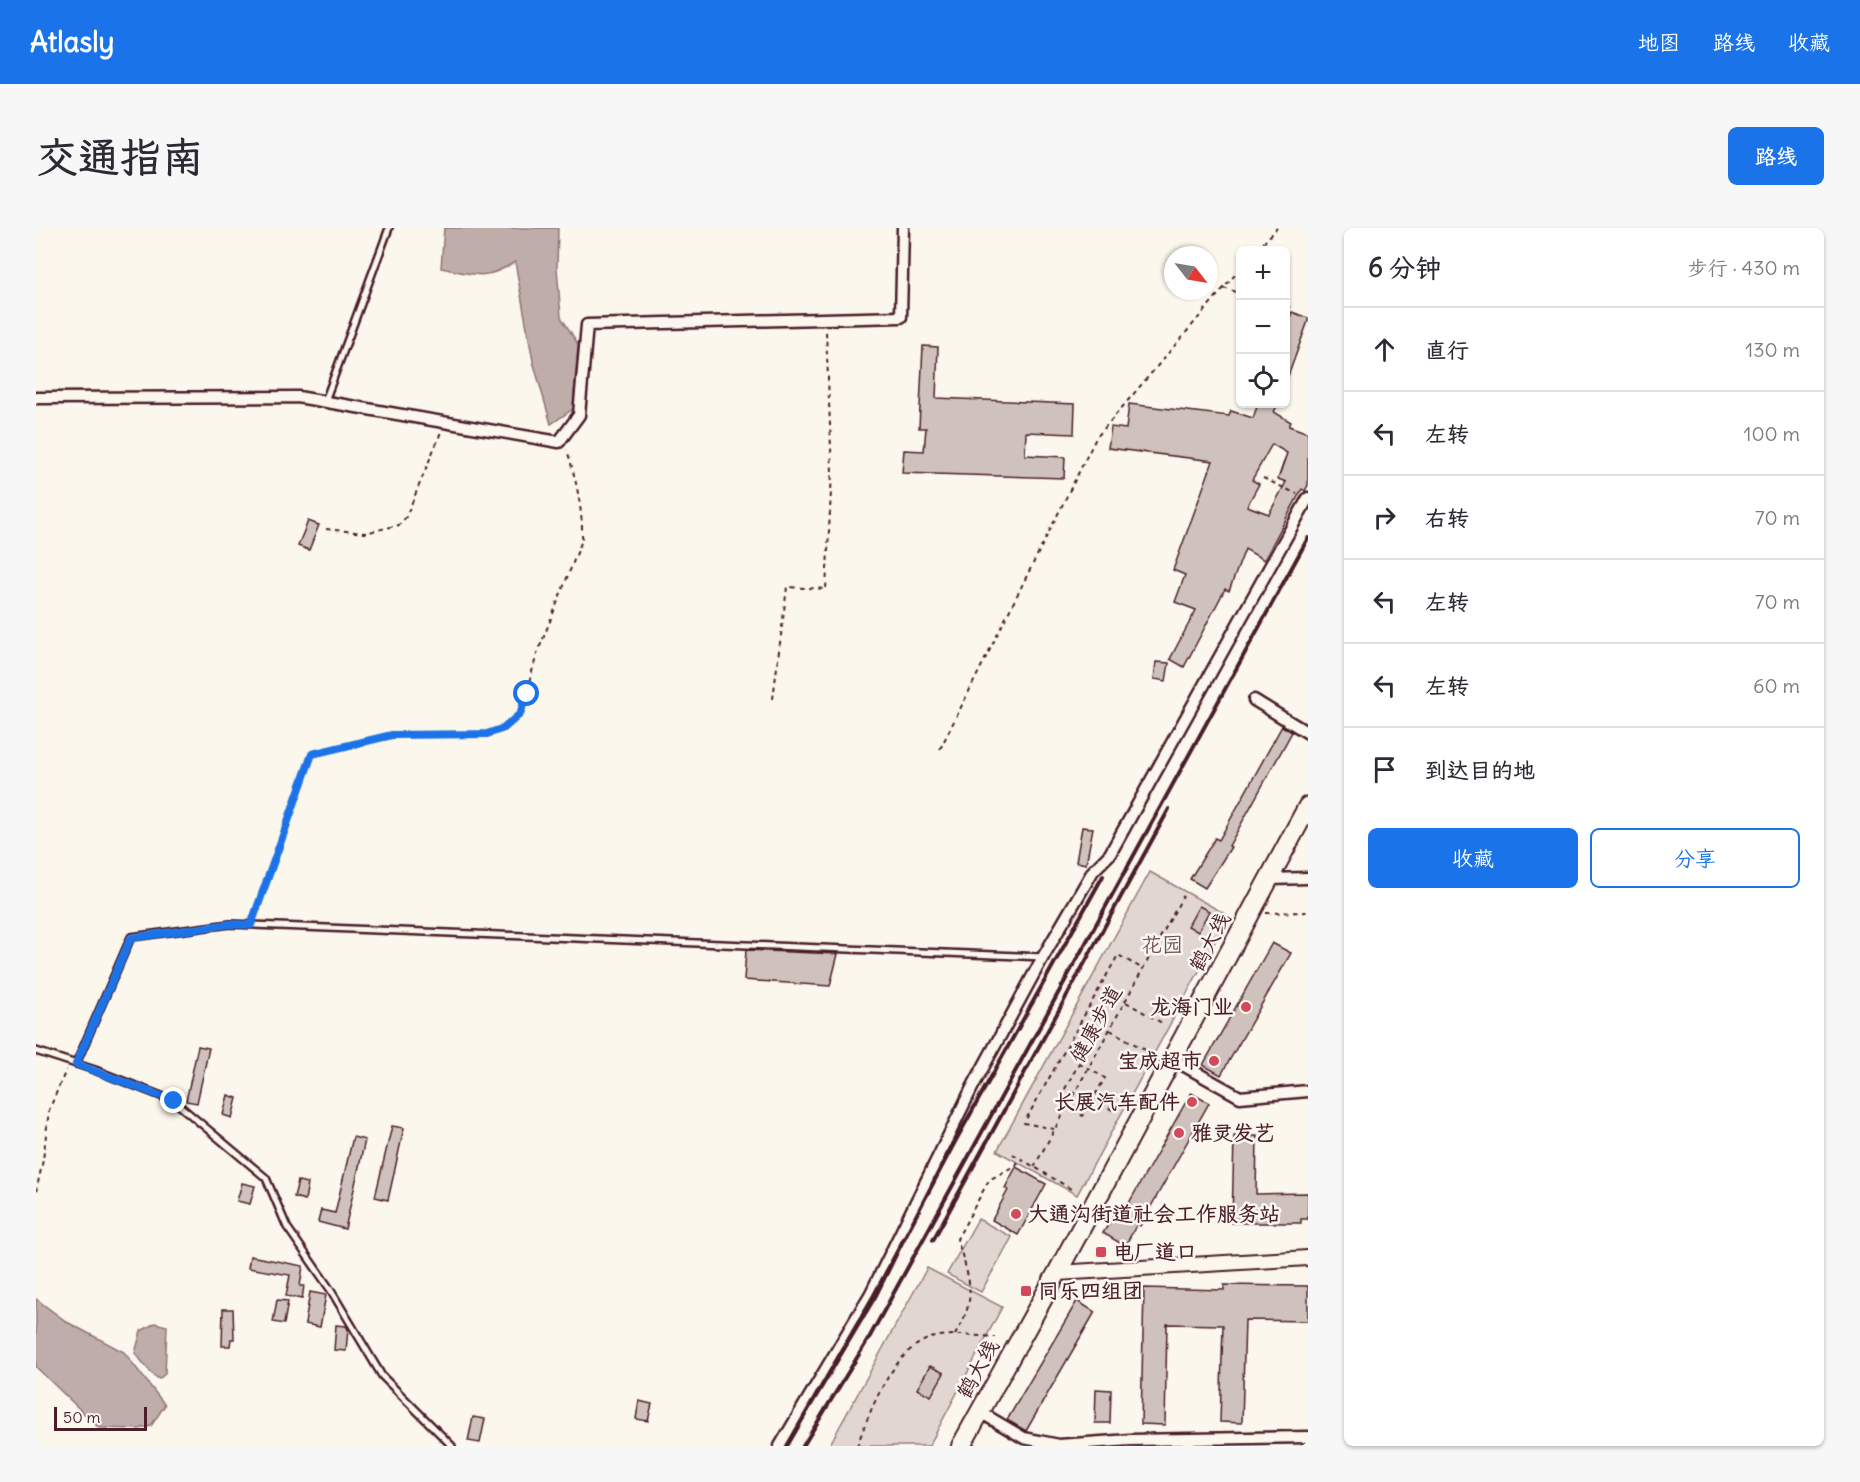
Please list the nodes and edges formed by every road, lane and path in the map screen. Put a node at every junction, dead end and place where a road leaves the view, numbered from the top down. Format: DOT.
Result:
graph roads {
  1 [pos="389,228"];
  2 [pos="903,228"];
  3 [pos="1277,228"];
  4 [pos="1261,246"];
  5 [pos="1236,274"];
  6 [pos="1224,288"];
  7 [pos="1236,292"];
  8 [pos="826,319"];
  9 [pos="36,399"];
  10 [pos="325,401"];
  11 [pos="446,421"];
  12 [pos="563,437"];
  13 [pos="1263,478"];
  14 [pos="1308,498"];
  15 [pos="326,529"];
  16 [pos="773,699"];
  17 [pos="1254,700"];
  18 [pos="1308,733"];
  19 [pos="940,749"];
  20 [pos="1308,806"];
  21 [pos="1308,878"];
  22 [pos="1269,879"];
  23 [pos="1183,896"];
  24 [pos="1308,912"];
  25 [pos="1250,914"];
  26 [pos="251,925"];
  27 [pos="1043,957"];
  28 [pos="1143,969"];
  29 [pos="1125,1001"];
  30 [pos="1162,1023"];
  31 [pos="1110,1029"];
  32 [pos="36,1051"];
  33 [pos="1147,1051"];
  34 [pos="1172,1059"];
  35 [pos="69,1062"];
  36 [pos="76,1064"];
  37 [pos="1088,1069"];
  38 [pos="1308,1091"];
  39 [pos="1093,1099"];
  40 [pos="1067,1107"];
  41 [pos="1114,1111"];
  42 [pos="1055,1129"];
  43 [pos="1013,1154"];
  44 [pos="1020,1158"];
  45 [pos="1034,1167"];
  46 [pos="1071,1189"];
  47 [pos="36,1192"];
  48 [pos="1308,1258"];
  49 [pos="1057,1273"];
  50 [pos="955,1335"];
  51 [pos="995,1338"];
  52 [pos="980,1412"];
  53 [pos="1308,1437"];
  54 [pos="452,1446"];
  55 [pos="780,1446"];
  56 [pos="857,1446"];
  57 [pos="961,1446"];
  1 -- 10 [label="lane"];
  2 -- 8 [label="street"];
  3 -- 4 [label="path"];
  5 -- 6 [label="path"];
  6 -- 7 [label="path"];
  6 -- 19 [label="path"];
  8 -- 12 [label="street"];
  8 -- 16 [label="path"];
  9 -- 10 [label="street"];
  10 -- 11 [label="street"];
  11 -- 12 [label="street"];
  11 -- 15 [label="path"];
  12 -- 26 [label="path"];
  13 -- 14 [label="path"];
  14 -- 27 [label="street"];
  17 -- 18 [label="street"];
  20 -- 22 [label="highway, 鹤大线"];
  21 -- 22 [label="street"];
  22 -- 25 [label="highway, 鹤大线"];
  23 -- 28 [label="path, 健康步道"];
  24 -- 25 [label="path"];
  25 -- 34 [label="highway, 鹤大线"];
  26 -- 27 [label="lane"];
  26 -- 36 [label="lane"];
  27 -- 55 [label="street"];
  28 -- 29 [label="path, 健康步道"];
  28 -- 42 [label="path"];
  29 -- 30 [label="path"];
  29 -- 31 [label="path, 健康步道"];
  31 -- 33 [label="path"];
  31 -- 37 [label="path, 健康步道"];
  32 -- 35 [label="lane"];
  34 -- 38 [label="street"];
  34 -- 49 [label="highway, 鹤大线"];
  35 -- 36 [label="lane"];
  35 -- 47 [label="path"];
  36 -- 54 [label="lane"];
  37 -- 39 [label="path"];
  37 -- 40 [label="path, 健康步道"];
  37 -- 40 [label="path"];
  39 -- 40 [label="path"];
  39 -- 41 [label="path"];
  40 -- 42 [label="path, 健康步道"];
  42 -- 45 [label="path, 健康步道"];
  43 -- 44 [label="path"];
  44 -- 45 [label="path"];
  44 -- 50 [label="path"];
  45 -- 46 [label="path"];
  48 -- 49 [label="street"];
  49 -- 52 [label="highway, 鹤大线"];
  50 -- 51 [label="path"];
  50 -- 56 [label="path"];
  52 -- 53 [label="street"];
  52 -- 57 [label="highway, 鹤大线"];
}
